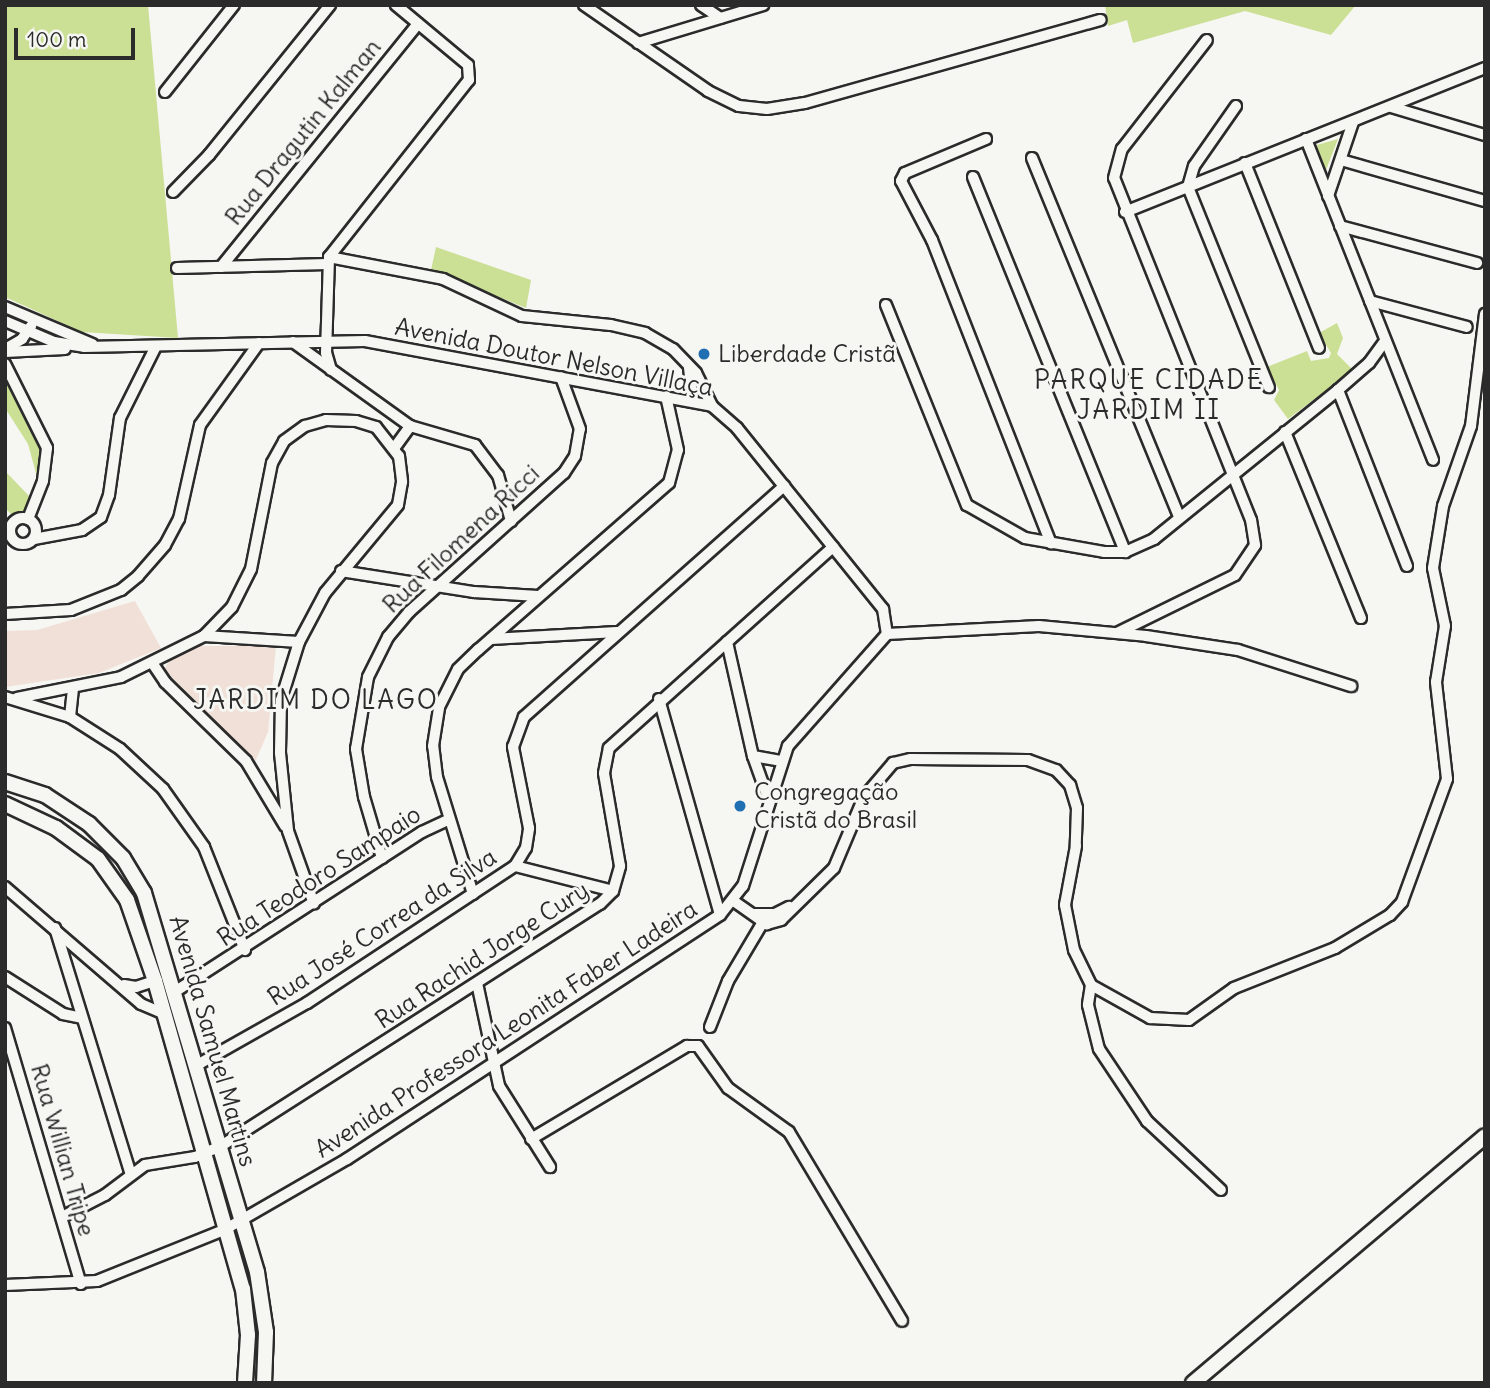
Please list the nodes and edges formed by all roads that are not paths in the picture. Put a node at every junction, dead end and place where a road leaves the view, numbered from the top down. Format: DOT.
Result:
graph roads {
  1 [pos="234,5"];
  2 [pos="330,5"];
  3 [pos="396,5"];
  4 [pos="584,5"];
  5 [pos="701,5"];
  6 [pos="763,5"];
  7 [pos="720,18"];
  8 [pos="1101,20"];
  9 [pos="418,24"];
  10 [pos="1207,40"];
  11 [pos="638,43"];
  12 [pos="1485,68"];
  13 [pos="165,92"];
  14 [pos="1236,106"];
  15 [pos="1391,107"];
  16 [pos="1353,122"];
  17 [pos="1485,135"];
  18 [pos="986,139"];
  19 [pos="1306,139"];
  20 [pos="1032,158"];
  21 [pos="1341,160"];
  22 [pos="1245,163"];
  23 [pos="973,177"];
  24 [pos="1188,187"];
  25 [pos="173,192"];
  26 [pos="1328,196"];
  27 [pos="1485,201"];
  28 [pos="1125,212"];
  29 [pos="1340,226"];
  30 [pos="328,260"];
  31 [pos="1477,263"];
  32 [pos="221,267"];
  33 [pos="177,268"];
  34 [pos="1370,301"];
  35 [pos="886,305"];
  36 [pos="5,307"];
  37 [pos="1485,314"];
  38 [pos="32,320"];
  39 [pos="5,321"];
  40 [pos="46,326"];
  41 [pos="1467,327"];
  42 [pos="28,332"];
  43 [pos="326,339"];
  44 [pos="54,342"];
  45 [pos="292,342"];
  46 [pos="1384,342"];
  47 [pos="259,343"];
  48 [pos="98,346"];
  49 [pos="156,346"];
  50 [pos="85,347"];
  51 [pos="1319,348"];
  52 [pos="7,351"];
  53 [pos="27,351"];
  54 [pos="687,362"];
  55 [pos="6,365"];
  56 [pos="331,370"];
  57 [pos="561,377"];
  58 [pos="1269,387"];
  59 [pos="1338,390"];
  60 [pos="666,396"];
  61 [pos="693,401"];
  62 [pos="712,406"];
  63 [pos="394,413"];
  64 [pos="410,426"];
  65 [pos="376,427"];
  66 [pos="1284,432"];
  67 [pos="395,447"];
  68 [pos="1433,460"];
  69 [pos="1232,472"];
  70 [pos="784,486"];
  71 [pos="1179,517"];
  72 [pos="28,519"];
  73 [pos="511,520"];
  74 [pos="8,533"];
  75 [pos="34,539"];
  76 [pos="1051,544"];
  77 [pos="833,547"];
  78 [pos="1125,552"];
  79 [pos="1407,566"];
  80 [pos="341,571"];
  81 [pos="438,585"];
  82 [pos="538,596"];
  83 [pos="5,614"];
  84 [pos="1361,618"];
  85 [pos="617,632"];
  86 [pos="1117,633"];
  87 [pos="887,634"];
  88 [pos="204,636"];
  89 [pos="491,639"];
  90 [pos="299,642"];
  91 [pos="727,642"];
  92 [pos="153,664"];
  93 [pos="1351,686"];
  94 [pos="73,690"];
  95 [pos="11,698"];
  96 [pos="659,699"];
  97 [pos="70,718"];
  98 [pos="753,756"];
  99 [pos="781,761"];
  100 [pos="6,783"];
  101 [pos="768,798"];
  102 [pos="5,804"];
  103 [pos="448,820"];
  104 [pos="288,831"];
  105 [pos="382,858"];
  106 [pos="515,866"];
  107 [pos="5,887"];
  108 [pos="613,891"];
  109 [pos="473,894"];
  110 [pos="734,902"];
  111 [pos="314,905"];
  112 [pos="720,915"];
  113 [pos="759,918"];
  114 [pos="55,928"];
  115 [pos="245,950"];
  116 [pos="172,976"];
  117 [pos="5,977"];
  118 [pos="155,981"];
  119 [pos="477,983"];
  120 [pos="121,984"];
  121 [pos="1091,985"];
  122 [pos="178,998"];
  123 [pos="164,1014"];
  124 [pos="82,1018"];
  125 [pos="709,1027"];
  126 [pos="6,1032"];
  127 [pos="199,1065"];
  128 [pos="492,1065"];
  129 [pos="1485,1136"];
  130 [pos="531,1139"];
  131 [pos="221,1146"];
  132 [pos="204,1153"];
  133 [pos="550,1167"];
  134 [pos="131,1175"];
  135 [pos="1221,1190"];
  136 [pos="62,1217"];
  137 [pos="242,1220"];
  138 [pos="224,1230"];
  139 [pos="80,1284"];
  140 [pos="5,1285"];
  141 [pos="902,1321"];
  142 [pos="245,1383"];
  143 [pos="264,1383"];
  144 [pos="1193,1383"];
  1 -- 13 [label="street"];
  2 -- 25 [label="street"];
  3 -- 9 [label="street"];
  4 -- 11 [label="street"];
  5 -- 7 [label="street"];
  6 -- 7 [label="street"];
  7 -- 11 [label="street"];
  8 -- 11 [label="street"];
  9 -- 30 [label="street"];
  9 -- 32 [label="street, Rua Dragutin Kalman"];
  10 -- 28 [label="street"];
  12 -- 15 [label="street"];
  14 -- 24 [label="street"];
  15 -- 16 [label="street"];
  15 -- 17 [label="street"];
  16 -- 19 [label="street"];
  16 -- 21 [label="street"];
  18 -- 76 [label="street"];
  19 -- 22 [label="street"];
  19 -- 26 [label="street"];
  20 -- 71 [label="street"];
  21 -- 26 [label="street"];
  21 -- 27 [label="street"];
  22 -- 24 [label="street"];
  22 -- 51 [label="street"];
  23 -- 78 [label="street"];
  24 -- 28 [label="street"];
  24 -- 58 [label="street"];
  26 -- 29 [label="street"];
  28 -- 69 [label="street"];
  29 -- 31 [label="street"];
  29 -- 34 [label="street"];
  30 -- 32 [label="street"];
  30 -- 43 [label="street"];
  30 -- 54 [label="street"];
  32 -- 33 [label="street"];
  34 -- 41 [label="street"];
  34 -- 46 [label="street"];
  35 -- 76 [label="street"];
  36 -- 38 [label="street, Avenida Doutor Nelson Villaça"];
  37 -- 121 [label="street"];
  38 -- 40 [label="street, Avenida Doutor Nelson Villaça"];
  38 -- 42 [label="street"];
  39 -- 42 [label="street, Avenida Doutor Nelson Villaça"];
  40 -- 44 [label="street"];
  40 -- 48 [label="street, Avenida Doutor Nelson Villaça"];
  42 -- 44 [label="street, Avenida Doutor Nelson Villaça"];
  42 -- 52 [label="street"];
  43 -- 45 [label="street, Avenida Doutor Nelson Villaça"];
  43 -- 56 [label="street"];
  43 -- 57 [label="street, Avenida Doutor Nelson Villaça"];
  44 -- 50 [label="street, Avenida Doutor Nelson Villaça"];
  44 -- 53 [label="street"];
  45 -- 47 [label="street, Avenida Doutor Nelson Villaça"];
  45 -- 56 [label="street"];
  46 -- 59 [label="street"];
  46 -- 68 [label="street"];
  47 -- 49 [label="street, Avenida Doutor Nelson Villaça"];
  47 -- 83 [label="street"];
  48 -- 49 [label="street, Avenida Doutor Nelson Villaça"];
  48 -- 50 [label="street, Avenida Doutor Nelson Villaça"];
  49 -- 75 [label="street"];
  50 -- 53 [label="street"];
  52 -- 53 [label="street"];
  52 -- 55 [label="street"];
  54 -- 61 [label="street"];
  54 -- 62 [label="street"];
  55 -- 72 [label="street"];
  56 -- 63 [label="street"];
  57 -- 60 [label="street, Avenida Doutor Nelson Villaça"];
  57 -- 73 [label="street, Rua Filomena Ricci"];
  59 -- 66 [label="street"];
  59 -- 79 [label="street"];
  60 -- 61 [label="street, Avenida Doutor Nelson Villaça"];
  60 -- 82 [label="street"];
  61 -- 62 [label="street, Avenida Doutor Nelson Villaça"];
  62 -- 70 [label="street, Avenida Doutor Nelson Villaça"];
  63 -- 64 [label="street"];
  63 -- 65 [label="street"];
  64 -- 67 [label="street"];
  64 -- 73 [label="street"];
  65 -- 67 [label="street"];
  65 -- 88 [label="street"];
  66 -- 69 [label="street"];
  66 -- 84 [label="street"];
  67 -- 80 [label="street"];
  69 -- 71 [label="street"];
  69 -- 86 [label="street"];
  70 -- 77 [label="street, Avenida Doutor Nelson Villaça"];
  70 -- 85 [label="street, Rua José Correa da Silva"];
  71 -- 78 [label="street"];
  72 -- 74 [label="street"];
  72 -- 75 [label="street"];
  73 -- 81 [label="street, Rua Filomena Ricci"];
  74 -- 75 [label="street"];
  76 -- 78 [label="street"];
  77 -- 87 [label="street, Avenida Doutor Nelson Villaça"];
  77 -- 91 [label="street, Rua Rachid Jorge Cury"];
  80 -- 81 [label="street"];
  80 -- 90 [label="street"];
  81 -- 82 [label="street"];
  81 -- 105 [label="street, Rua Filomena Ricci"];
  82 -- 89 [label="street"];
  85 -- 89 [label="street"];
  85 -- 106 [label="street, Rua José Correa da Silva"];
  86 -- 87 [label="street"];
  86 -- 93 [label="street"];
  87 -- 99 [label="street, Avenida Professora Leonita Faber Ladeira"];
  88 -- 90 [label="street"];
  88 -- 92 [label="street"];
  89 -- 103 [label="street"];
  90 -- 104 [label="street"];
  91 -- 96 [label="street, Rua Rachid Jorge Cury"];
  91 -- 98 [label="street"];
  92 -- 94 [label="street"];
  92 -- 104 [label="street"];
  94 -- 95 [label="street"];
  94 -- 97 [label="street"];
  95 -- 97 [label="street"];
  96 -- 108 [label="street, Rua Rachid Jorge Cury"];
  96 -- 112 [label="street"];
  97 -- 115 [label="street"];
  98 -- 99 [label="street"];
  98 -- 101 [label="street"];
  99 -- 101 [label="street, Avenida Professora Leonita Faber Ladeira"];
  100 -- 116 [label="main road, Avenida Samuel Martins"];
  101 -- 110 [label="street, Avenida Professora Leonita Faber Ladeira"];
  102 -- 118 [label="main road, Avenida Samuel Martins"];
  103 -- 105 [label="street, Rua Teodoro Sampaio"];
  103 -- 109 [label="street"];
  104 -- 111 [label="street"];
  105 -- 111 [label="street, Rua Teodoro Sampaio"];
  106 -- 108 [label="street"];
  106 -- 109 [label="street, Rua José Correa da Silva"];
  107 -- 114 [label="street"];
  108 -- 119 [label="street, Rua Rachid Jorge Cury"];
  109 -- 127 [label="street, Rua José Correa da Silva"];
  110 -- 112 [label="street, Avenida Professora Leonita Faber Ladeira"];
  110 -- 113 [label="street"];
  111 -- 115 [label="street, Rua Teodoro Sampaio"];
  112 -- 128 [label="street, Avenida Professora Leonita Faber Ladeira"];
  113 -- 121 [label="street"];
  113 -- 125 [label="street"];
  114 -- 120 [label="street"];
  114 -- 124 [label="street"];
  115 -- 122 [label="street, Rua Teodoro Sampaio"];
  116 -- 118 [label="main road"];
  116 -- 122 [label="main road, Avenida Samuel Martins"];
  117 -- 124 [label="street"];
  118 -- 120 [label="street"];
  118 -- 123 [label="main road, Avenida Samuel Martins"];
  119 -- 128 [label="street"];
  119 -- 131 [label="street, Rua Rachid Jorge Cury"];
  120 -- 123 [label="street"];
  121 -- 135 [label="street"];
  122 -- 123 [label="main road"];
  122 -- 127 [label="main road, Avenida Samuel Martins"];
  123 -- 132 [label="main road, Avenida Samuel Martins"];
  124 -- 134 [label="street"];
  126 -- 136 [label="street, Rua Willian Tripe"];
  127 -- 131 [label="main road, Avenida Samuel Martins"];
  128 -- 130 [label="street"];
  128 -- 137 [label="street, Avenida Professora Leonita Faber Ladeira"];
  129 -- 144 [label="main road"];
  130 -- 133 [label="street"];
  130 -- 141 [label="street"];
  131 -- 132 [label="street, Rua Rachid Jorge Cury"];
  131 -- 137 [label="main road, Avenida Samuel Martins"];
  132 -- 134 [label="street, Rua Rachid Jorge Cury"];
  132 -- 138 [label="main road, Avenida Samuel Martins"];
  134 -- 136 [label="street, Rua Rachid Jorge Cury"];
  136 -- 139 [label="street, Rua Willian Tripe"];
  137 -- 138 [label="street, Avenida Professora Leonita Faber Ladeira"];
  137 -- 143 [label="main road, Avenida Samuel Martins"];
  138 -- 139 [label="street, Avenida Professora Leonita Faber Ladeira"];
  138 -- 142 [label="main road, Avenida Samuel Martins"];
  139 -- 140 [label="street, Avenida Professora Leonita Faber Ladeira"];
}
